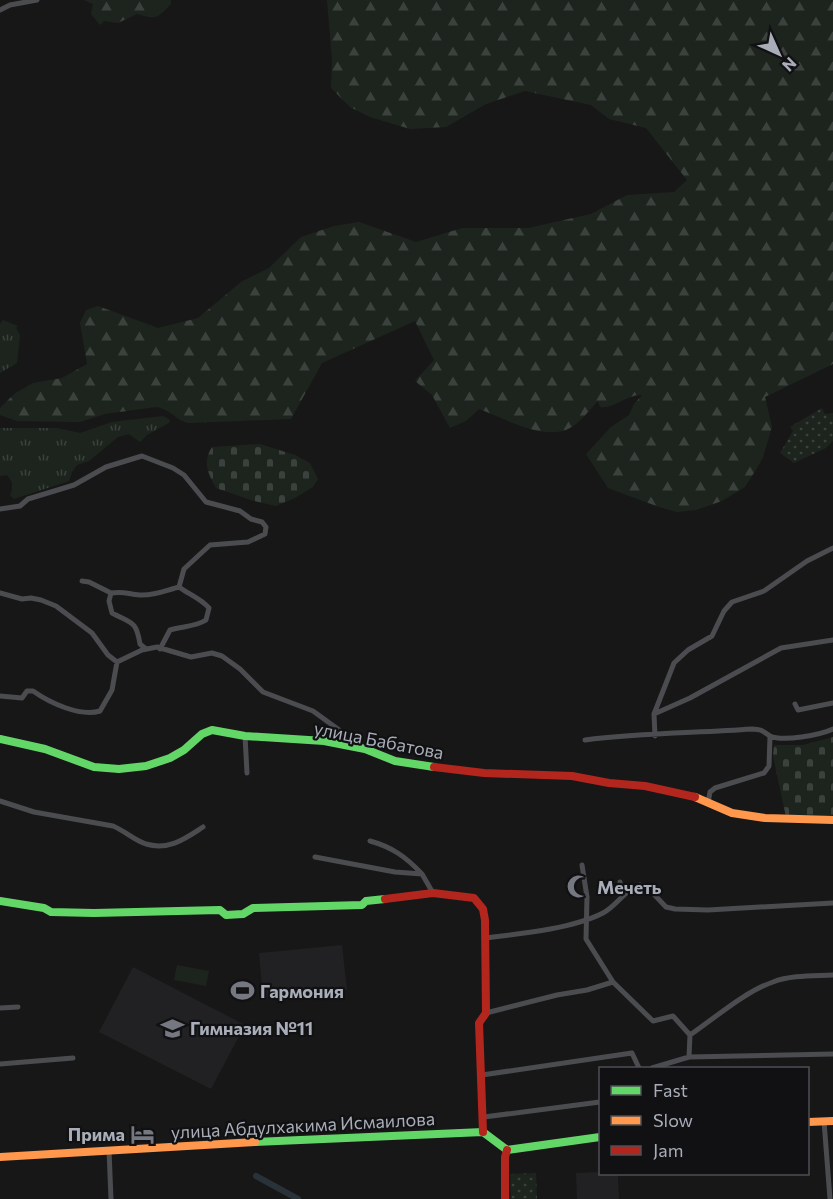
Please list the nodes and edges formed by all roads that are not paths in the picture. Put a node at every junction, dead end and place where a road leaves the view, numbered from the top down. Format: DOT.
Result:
graph roads {
  1 [pos="37,0"];
  2 [pos="0,10"];
  3 [pos="0,509"];
  4 [pos="833,548"];
  5 [pos="82,581"];
  6 [pos="179,587"];
  7 [pos="0,593"];
  8 [pos="111,593"];
  9 [pos="833,640"];
  10 [pos="146,649"];
  11 [pos="160,649"];
  12 [pos="117,662"];
  13 [pos="0,696"];
  14 [pos="833,703"];
  15 [pos="795,704"];
  16 [pos="654,714"];
  17 [pos="833,729"];
  18 [pos="245,736"];
  19 [pos="655,736"];
  20 [pos="770,736"];
  21 [pos="0,739"];
  22 [pos="585,740"];
  23 [pos="365,749"];
  24 [pos="247,773"];
  25 [pos="0,801"];
  26 [pos="708,803"];
  27 [pos="833,820"];
  28 [pos="203,827"];
  29 [pos="370,841"];
  30 [pos="315,857"];
  31 [pos="582,865"];
  32 [pos="422,874"];
  33 [pos="620,882"];
  34 [pos="433,893"];
  35 [pos="622,895"];
  36 [pos="0,901"];
  37 [pos="833,903"];
  38 [pos="587,920"];
  39 [pos="484,938"];
  40 [pos="833,975"];
  41 [pos="613,982"];
  42 [pos="18,1007"];
  43 [pos="0,1008"];
  44 [pos="486,1013"];
  45 [pos="690,1035"];
  46 [pos="833,1054"];
  47 [pos="689,1057"];
  48 [pos="74,1058"];
  49 [pos="0,1064"];
  50 [pos="639,1067"];
  51 [pos="655,1067"];
  52 [pos="482,1075"];
  53 [pos="599,1102"];
  54 [pos="484,1117"];
  55 [pos="829,1121"];
  56 [pos="809,1122"];
  57 [pos="483,1132"];
  58 [pos="599,1137"];
  59 [pos="109,1150"];
  60 [pos="507,1150"];
  61 [pos="0,1157"];
  62 [pos="111,1199"];
  63 [pos="505,1199"];
  64 [pos="830,1199"];
  1 -- 2 [label="street"];
  3 -- 6 [label="street"];
  4 -- 16 [label="street"];
  5 -- 8 [label="street"];
  6 -- 8 [label="street"];
  6 -- 11 [label="street"];
  7 -- 12 [label="street"];
  8 -- 10 [label="street"];
  9 -- 16 [label="street"];
  10 -- 11 [label="street"];
  10 -- 12 [label="street"];
  11 -- 23 [label="street"];
  12 -- 13 [label="street"];
  14 -- 15 [label="street"];
  16 -- 19 [label="street"];
  17 -- 20 [label="street"];
  18 -- 21 [label="street, улица Бабатова"];
  18 -- 23 [label="street, улица Бабатова"];
  18 -- 24 [label="street"];
  19 -- 20 [label="street"];
  19 -- 22 [label="street"];
  20 -- 26 [label="street"];
  23 -- 26 [label="street, улица Бабатова"];
  25 -- 28 [label="street"];
  26 -- 27 [label="street, улица Бабатова"];
  29 -- 32 [label="street"];
  30 -- 32 [label="street"];
  31 -- 38 [label="street"];
  32 -- 34 [label="street"];
  33 -- 35 [label="street"];
  34 -- 36 [label="street"];
  34 -- 39 [label="street"];
  35 -- 37 [label="street"];
  35 -- 38 [label="street"];
  38 -- 39 [label="street"];
  38 -- 41 [label="street"];
  39 -- 44 [label="street"];
  40 -- 45 [label="street"];
  41 -- 44 [label="street"];
  41 -- 45 [label="street"];
  42 -- 43 [label="street"];
  44 -- 52 [label="street"];
  45 -- 47 [label="street"];
  46 -- 47 [label="street"];
  47 -- 51 [label="street"];
  48 -- 49 [label="street"];
  50 -- 52 [label="street"];
  52 -- 54 [label="street"];
  53 -- 54 [label="street"];
  54 -- 57 [label="street"];
  55 -- 56 [label="street"];
  55 -- 64 [label="street"];
  57 -- 59 [label="street, улица Абдулхакима Исмаилова"];
  57 -- 60 [label="street"];
  58 -- 60 [label="street"];
  59 -- 61 [label="street, улица Абдулхакима Исмаилова"];
  59 -- 62 [label="street"];
  60 -- 63 [label="street"];
}
